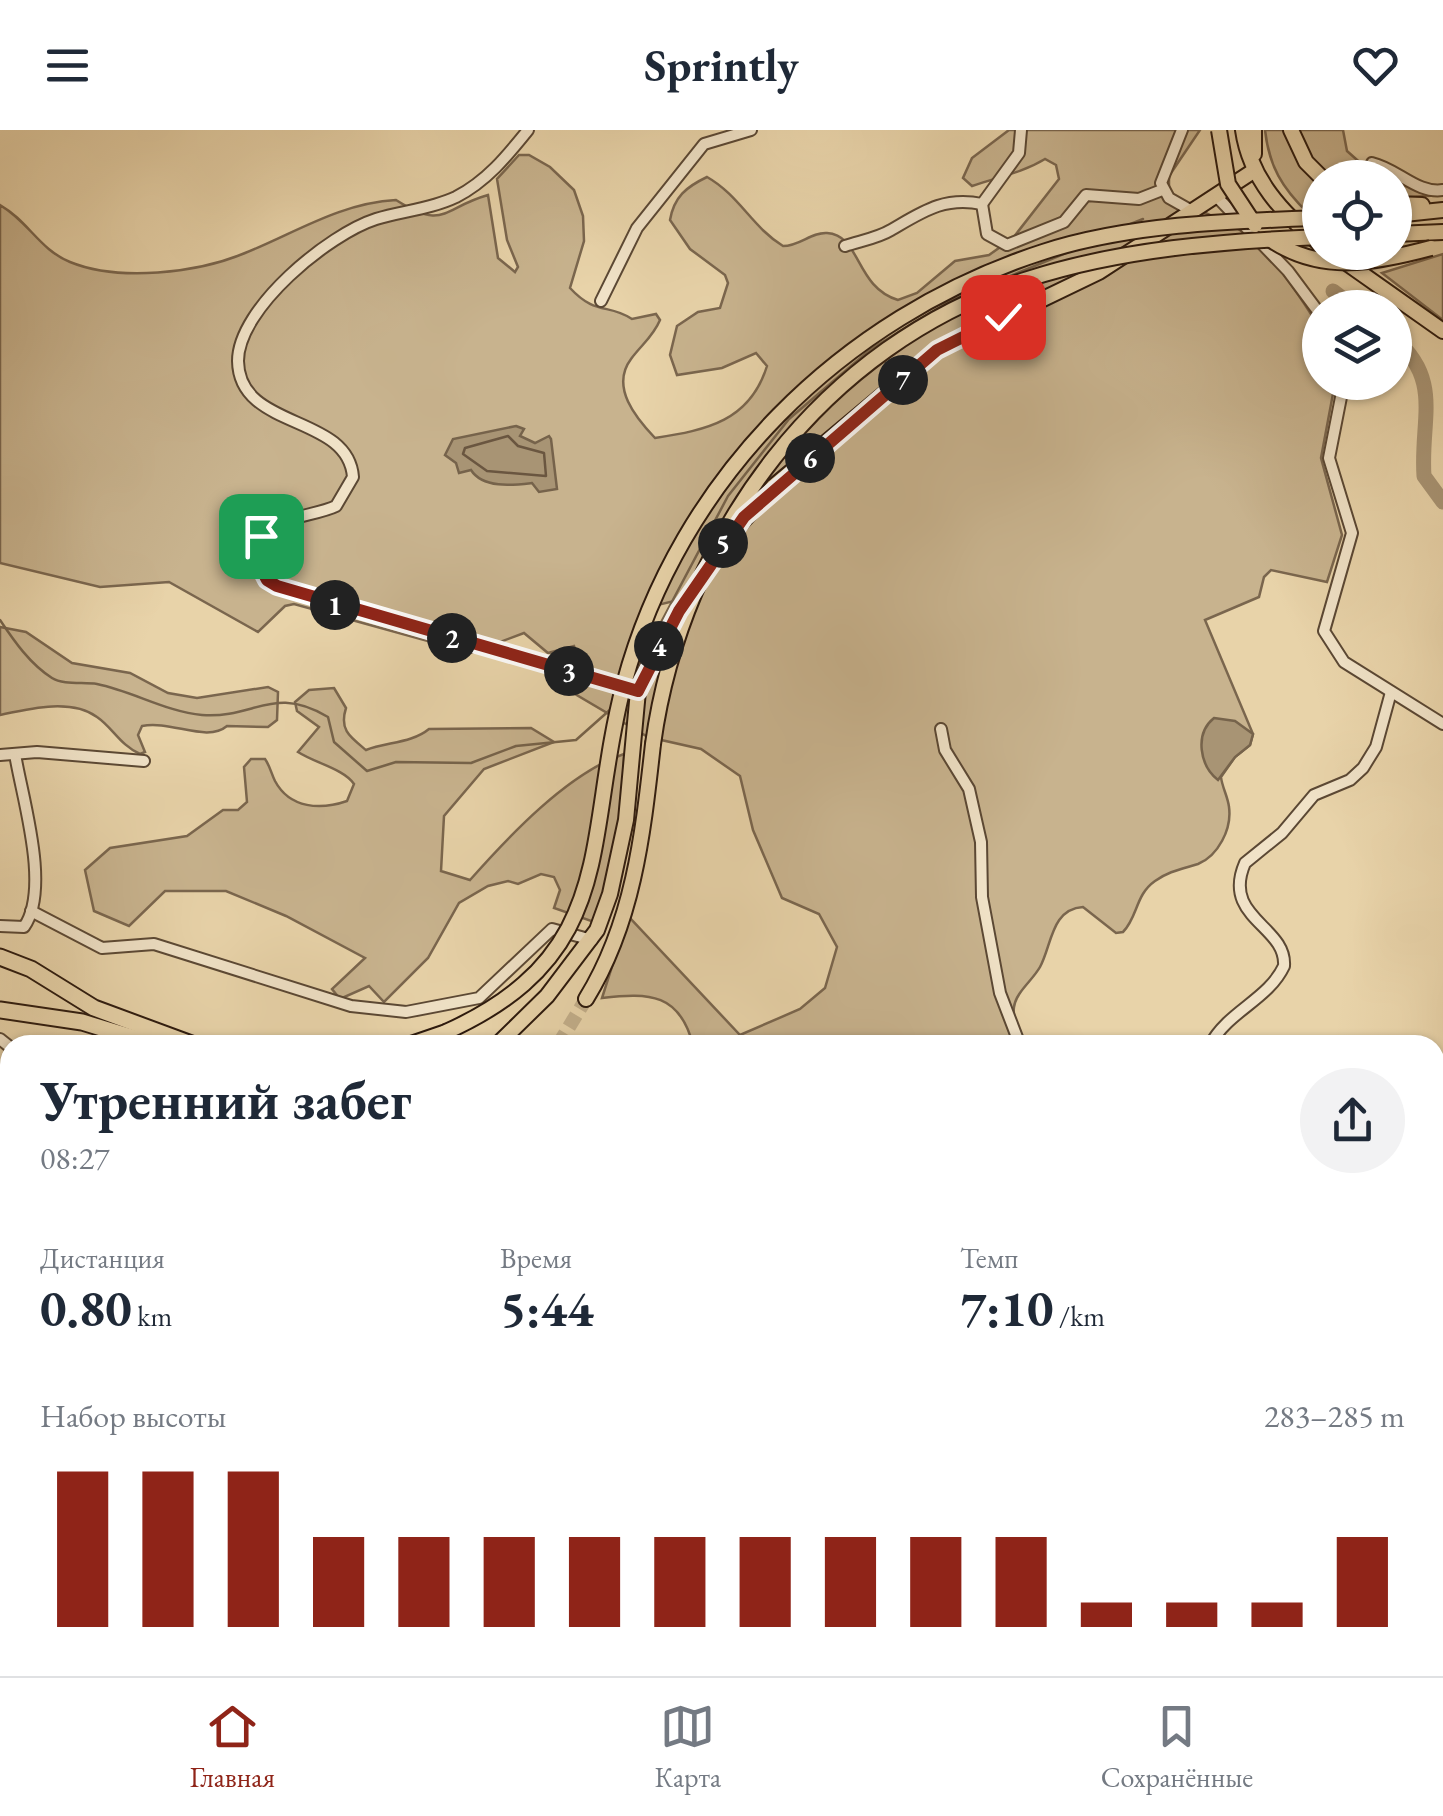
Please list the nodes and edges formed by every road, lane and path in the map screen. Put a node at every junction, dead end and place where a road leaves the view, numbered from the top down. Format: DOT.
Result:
graph roads {
  1 [pos="528,130"];
  2 [pos="751,130"];
  3 [pos="1021,130"];
  4 [pos="1182,130"];
  5 [pos="1220,130"];
  6 [pos="1244,130"];
  7 [pos="1254,130"];
  8 [pos="1291,130"];
  9 [pos="1305,160"];
  10 [pos="1255,170"];
  11 [pos="1412,181"];
  12 [pos="1162,190"];
  13 [pos="1443,190"];
  14 [pos="1216,196"];
  15 [pos="982,204"];
  16 [pos="1412,205"];
  17 [pos="1443,208"];
  18 [pos="1192,212"];
  19 [pos="1412,214"];
  20 [pos="1302,219"];
  21 [pos="1302,224"];
  22 [pos="1443,232"];
  23 [pos="1412,233"];
  24 [pos="1302,241"];
  25 [pos="845,246"];
  26 [pos="1437,247"];
  27 [pos="1357,270"];
  28 [pos="1302,290"];
  29 [pos="601,301"];
  30 [pos="1443,331"];
  31 [pos="1341,400"];
  32 [pos="638,691"];
  33 [pos="1392,692"];
  34 [pos="1443,724"];
  35 [pos="941,729"];
  36 [pos="15,754"];
  37 [pos="0,755"];
  38 [pos="144,761"];
  39 [pos="31,911"];
  40 [pos="0,926"];
  41 [pos="592,940"];
  42 [pos="0,957"];
  43 [pos="586,998"];
  44 [pos="0,1010"];
  45 [pos="124,1035"];
  46 [pos="167,1035"];
  47 [pos="437,1035"];
  48 [pos="507,1035"];
  49 [pos="1016,1035"];
  50 [pos="1216,1035"];
  1 -- 32 [label="street"];
  2 -- 29 [label="street"];
  3 -- 15 [label="street"];
  4 -- 12 [label="street"];
  5 -- 26 [label="main road, bridge"];
  6 -- 10 [label="main road"];
  7 -- 10 [label="main road"];
  8 -- 9 [label="main road"];
  10 -- 14 [label="main road"];
  10 -- 21 [label="main road"];
  11 -- 13 [label="street"];
  12 -- 15 [label="street"];
  12 -- 18 [label="street"];
  14 -- 18 [label="main road"];
  14 -- 28 [label="street"];
  15 -- 25 [label="street"];
  16 -- 17 [label="main road"];
  17 -- 19 [label="main road"];
  18 -- 32 [label="main road"];
  20 -- 47 [label="main road, bridge"];
  22 -- 23 [label="main road"];
  24 -- 43 [label="main road, bridge"];
  27 -- 30 [label="main road"];
  31 -- 33 [label="street"];
  32 -- 41 [label="main road"];
  33 -- 34 [label="street"];
  33 -- 50 [label="street"];
  35 -- 49 [label="street"];
  36 -- 37 [label="street"];
  36 -- 38 [label="street"];
  36 -- 39 [label="street"];
  39 -- 40 [label="street"];
  39 -- 41 [label="street"];
  41 -- 48 [label="main road"];
  42 -- 46 [label="highway"];
  44 -- 45 [label="highway"];
}
